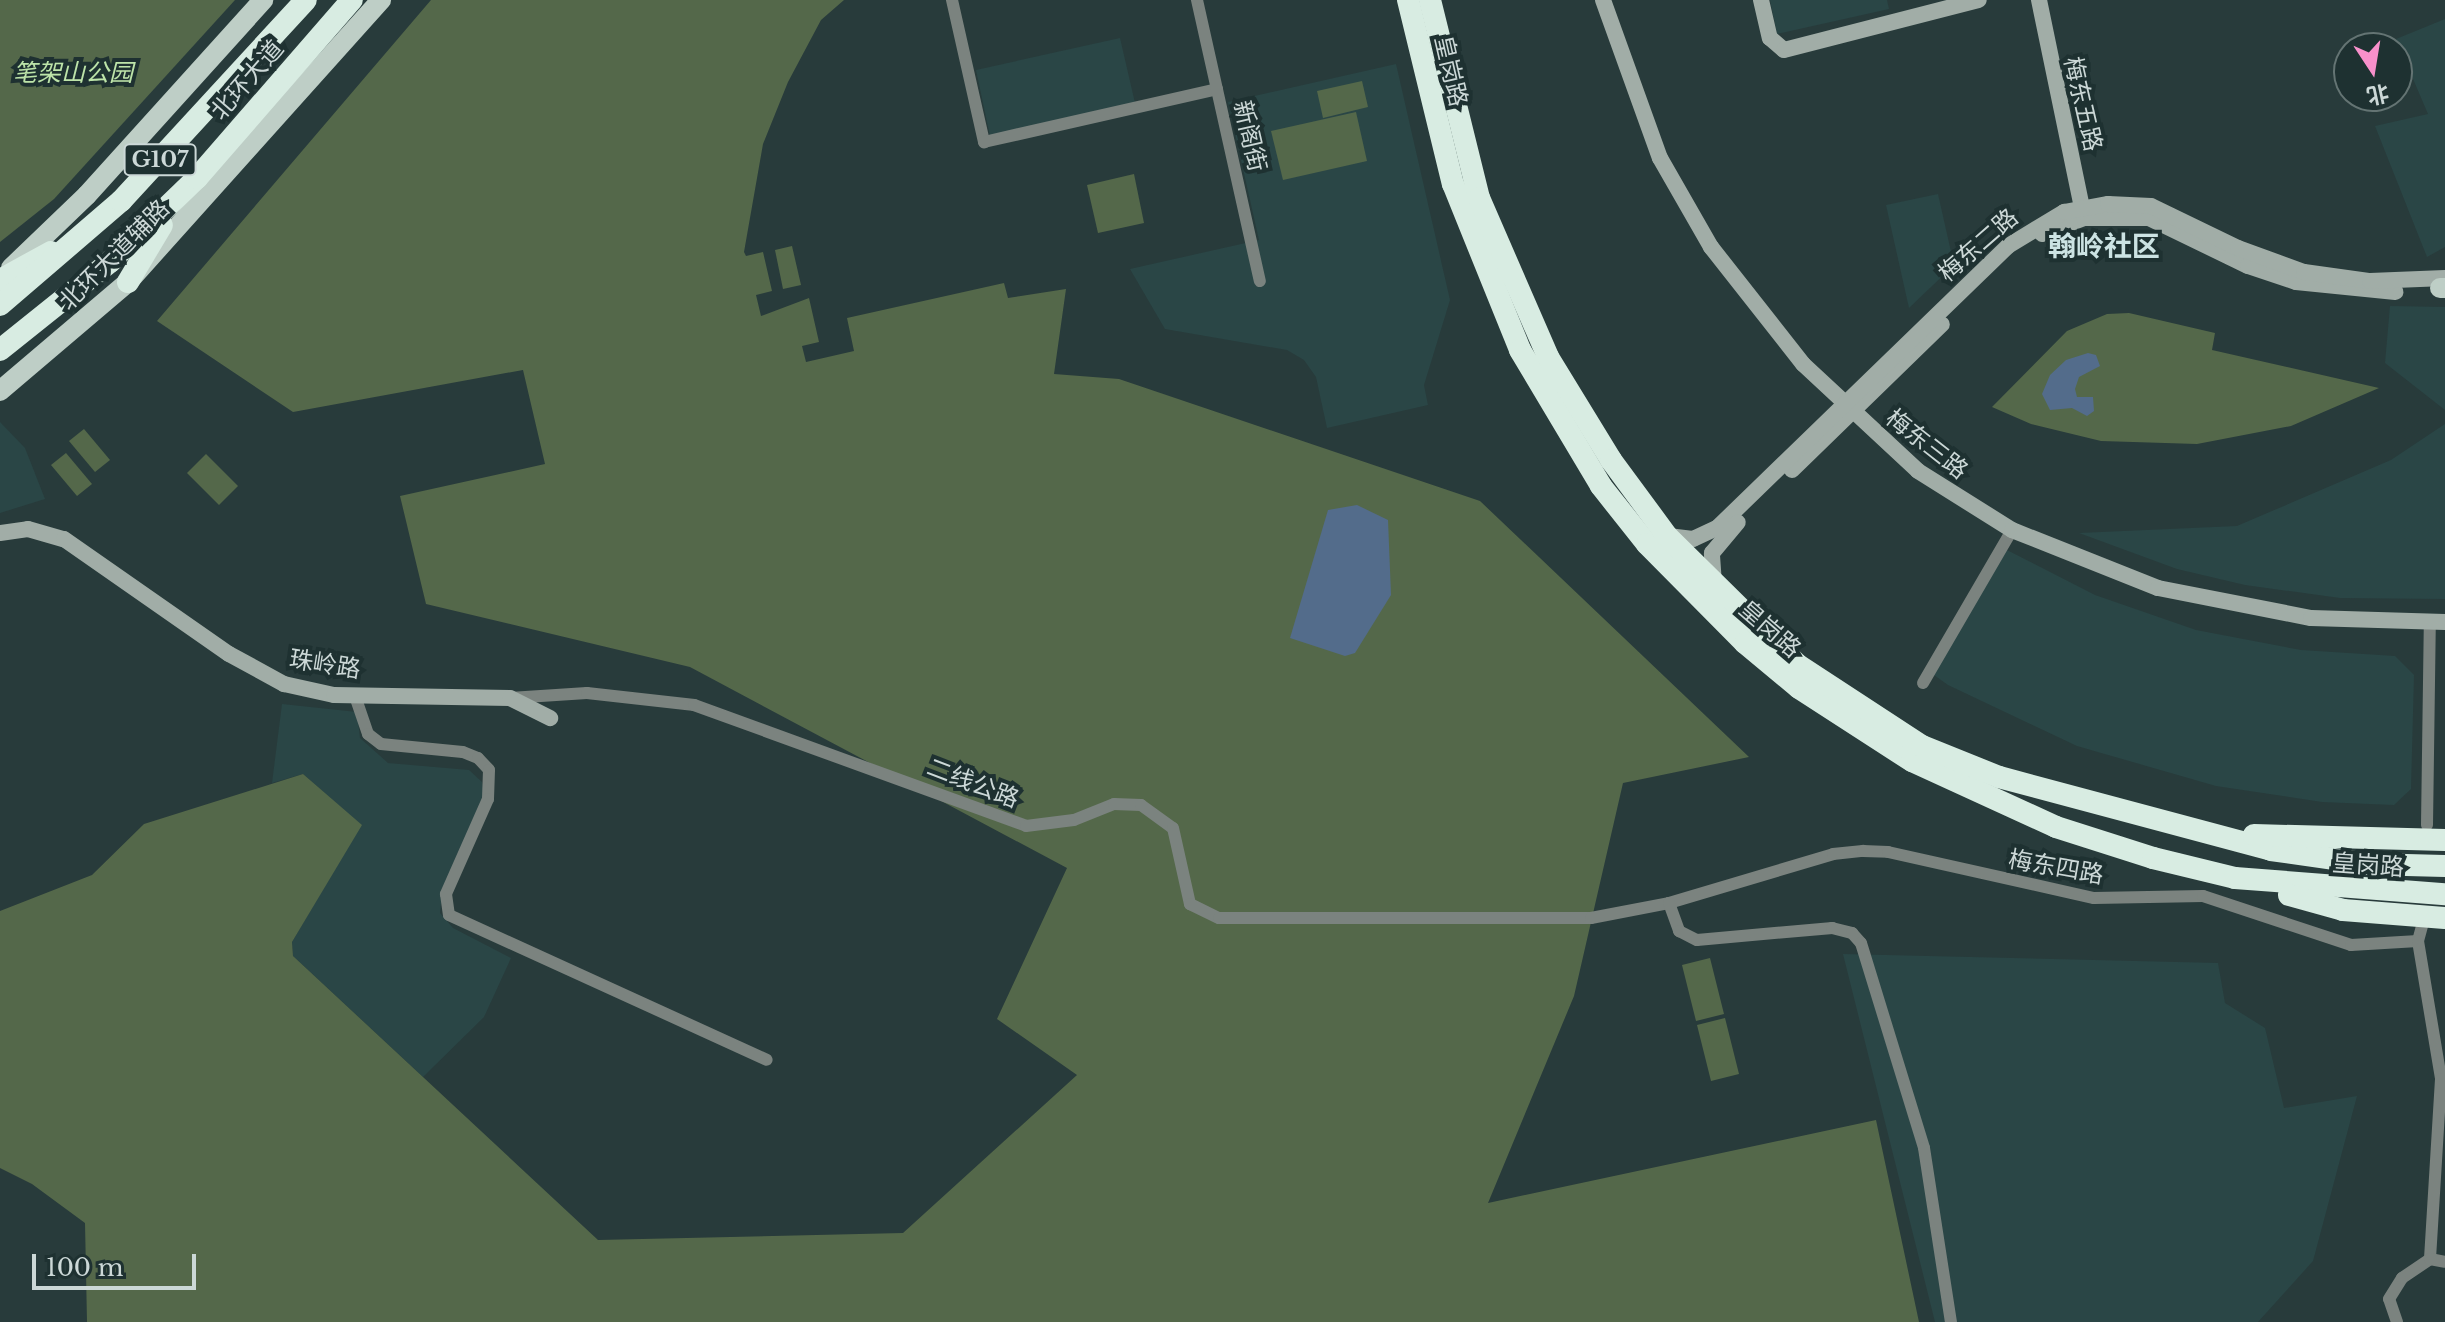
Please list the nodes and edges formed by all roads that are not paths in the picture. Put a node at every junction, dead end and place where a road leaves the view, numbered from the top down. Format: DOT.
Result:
graph roads {
  1 [pos="263,0"];
  2 [pos="306,0"];
  3 [pos="352,0"];
  4 [pos="381,0"];
  5 [pos="952,0"];
  6 [pos="1197,0"];
  7 [pos="1408,0"];
  8 [pos="1430,0"];
  9 [pos="1603,0"];
  10 [pos="1761,0"];
  11 [pos="1979,0"];
  12 [pos="2039,0"];
  13 [pos="1217,89"];
  14 [pos="197,178"];
  15 [pos="2083,212"];
  16 [pos="81,238"];
  17 [pos="0,278"];
  18 [pos="1260,281"];
  19 [pos="128,282"];
  20 [pos="2444,282"];
  21 [pos="0,305"];
  22 [pos="0,350"];
  23 [pos="0,391"];
  24 [pos="1847,409"];
  25 [pos="2012,530"];
  26 [pos="0,533"];
  27 [pos="1667,536"];
  28 [pos="0,543"];
  29 [pos="79,549"];
  30 [pos="1716,590"];
  31 [pos="2438,622"];
  32 [pos="1923,683"];
  33 [pos="355,696"];
  34 [pos="510,698"];
  35 [pos="550,718"];
  36 [pos="2427,825"];
  37 [pos="2195,833"];
  38 [pos="2445,840"];
  39 [pos="2445,866"];
  40 [pos="2195,870"];
  41 [pos="2235,878"];
  42 [pos="2445,894"];
  43 [pos="2203,896"];
  44 [pos="1669,903"];
  45 [pos="2425,919"];
  46 [pos="2418,941"];
  47 [pos="767,1060"];
  48 [pos="2430,1259"];
  49 [pos="2445,1262"];
  50 [pos="1951,1322"];
  51 [pos="2397,1322"];
  1 -- 17 [label="main road"];
  2 -- 16 [label="highway, 北环大道 / G107"];
  3 -- 14 [label="highway, 北环大道 / G107"];
  4 -- 19 [label="main road, 北环大道辅路"];
  5 -- 13 [label="street"];
  6 -- 13 [label="street, 新阁街"];
  7 -- 40 [label="highway, 皇岗路"];
  8 -- 27 [label="highway, 皇岗路"];
  9 -- 24 [label="street, 梅东三路"];
  10 -- 11 [label="street"];
  12 -- 15 [label="street, 梅东五路"];
  13 -- 18 [label="street, 新阁街"];
  14 -- 19 [label="highway"];
  14 -- 22 [label="highway, 北环大道 / G107"];
  15 -- 20 [label="street, 梅东二路"];
  15 -- 20 [label="street, 梅东二路"];
  15 -- 24 [label="street, 梅东二路"];
  16 -- 17 [label="highway"];
  16 -- 21 [label="highway, 北环大道 / G107"];
  19 -- 23 [label="main road, 北环大道辅路"];
  24 -- 25 [label="street, 梅东三路"];
  24 -- 27 [label="street, 梅东二路"];
  24 -- 30 [label="street, 梅东二路"];
  25 -- 31 [label="street, 梅东三路"];
  25 -- 32 [label="street"];
  26 -- 29 [label="street, 珠岭路"];
  27 -- 30 [label="highway, 皇岗路"];
  28 -- 29 [label="street, 珠岭路"];
  29 -- 33 [label="street, 珠岭路"];
  30 -- 37 [label="highway, 皇岗路"];
  31 -- 36 [label="street"];
  33 -- 34 [label="street, 珠岭路"];
  33 -- 47 [label="street"];
  34 -- 35 [label="street, 珠岭路"];
  34 -- 44 [label="street, 二线公路"];
  37 -- 38 [label="highway"];
  37 -- 39 [label="highway, 皇岗路"];
  40 -- 41 [label="highway, 皇岗路"];
  40 -- 43 [label="street"];
  41 -- 42 [label="highway, 皇岗路"];
  41 -- 45 [label="highway"];
  43 -- 44 [label="street, 梅东四路"];
  43 -- 46 [label="street, 梅东四路"];
  44 -- 50 [label="street"];
  45 -- 46 [label="street"];
  46 -- 48 [label="street"];
  48 -- 49 [label="street"];
  48 -- 51 [label="street"];
}
